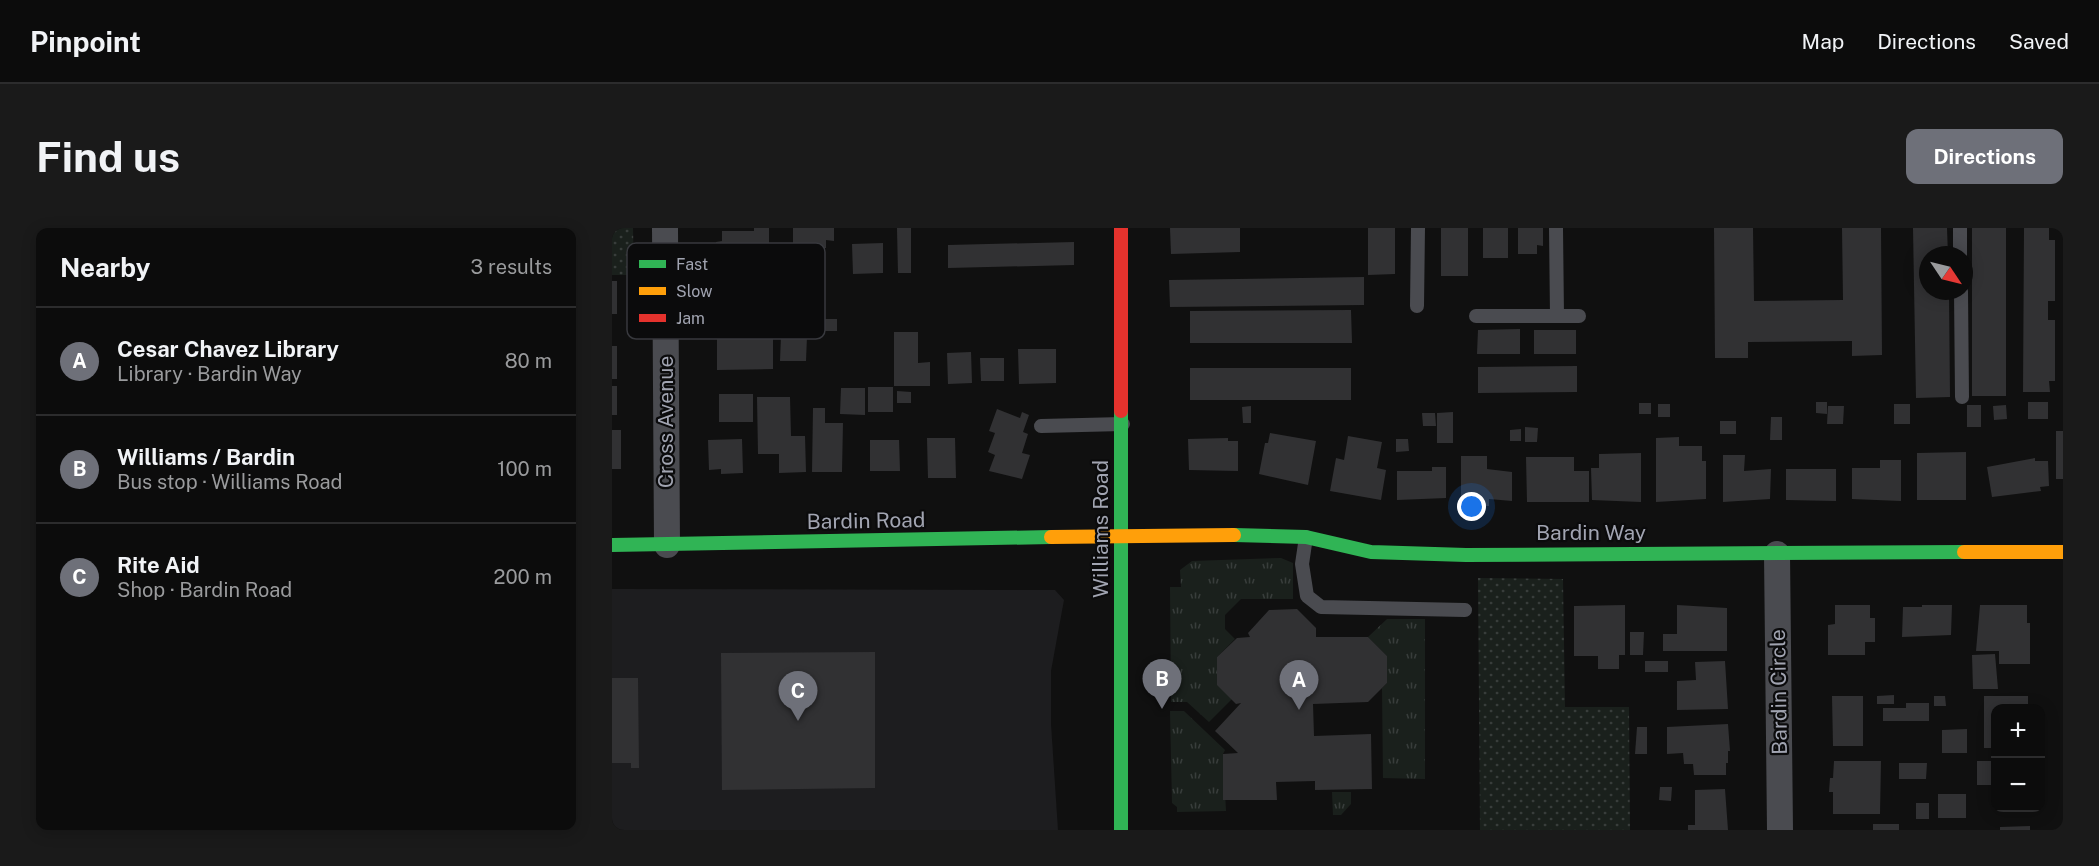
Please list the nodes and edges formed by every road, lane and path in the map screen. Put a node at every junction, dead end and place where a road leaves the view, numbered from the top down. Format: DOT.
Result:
graph roads {
  1 [pos="665,228"];
  2 [pos="1122,228"];
  3 [pos="1418,228"];
  4 [pos="1556,228"];
  5 [pos="1960,228"];
  6 [pos="665,243"];
  7 [pos="1960,246"];
  8 [pos="1961,300"];
  9 [pos="1417,306"];
  10 [pos="1476,316"];
  11 [pos="1557,316"];
  12 [pos="1579,316"];
  13 [pos="666,339"];
  14 [pos="1962,397"];
  15 [pos="1123,423"];
  16 [pos="1041,426"];
  17 [pos="1121,536"];
  18 [pos="1306,537"];
  19 [pos="612,544"];
  20 [pos="667,545"];
  21 [pos="2063,552"];
  22 [pos="1777,554"];
  23 [pos="1465,609"];
  24 [pos="1121,830"];
  25 [pos="1780,830"];
  1 -- 6 [label="street, Cross Avenue"];
  2 -- 15 [label="street, Williams Road"];
  3 -- 9 [label="lane"];
  4 -- 11 [label="lane"];
  5 -- 7 [label="lane"];
  8 -- 14 [label="lane"];
  10 -- 11 [label="lane"];
  11 -- 12 [label="lane"];
  13 -- 20 [label="street, Cross Avenue"];
  15 -- 16 [label="lane"];
  15 -- 17 [label="street, Williams Road"];
  17 -- 18 [label="street, Bardin Way"];
  17 -- 20 [label="street, Bardin Road"];
  17 -- 24 [label="street, Williams Road"];
  18 -- 22 [label="street, Bardin Way"];
  18 -- 23 [label="lane"];
  19 -- 20 [label="street, Bardin Road"];
  21 -- 22 [label="street, Bardin Way"];
  22 -- 25 [label="street, Bardin Circle"];
}
